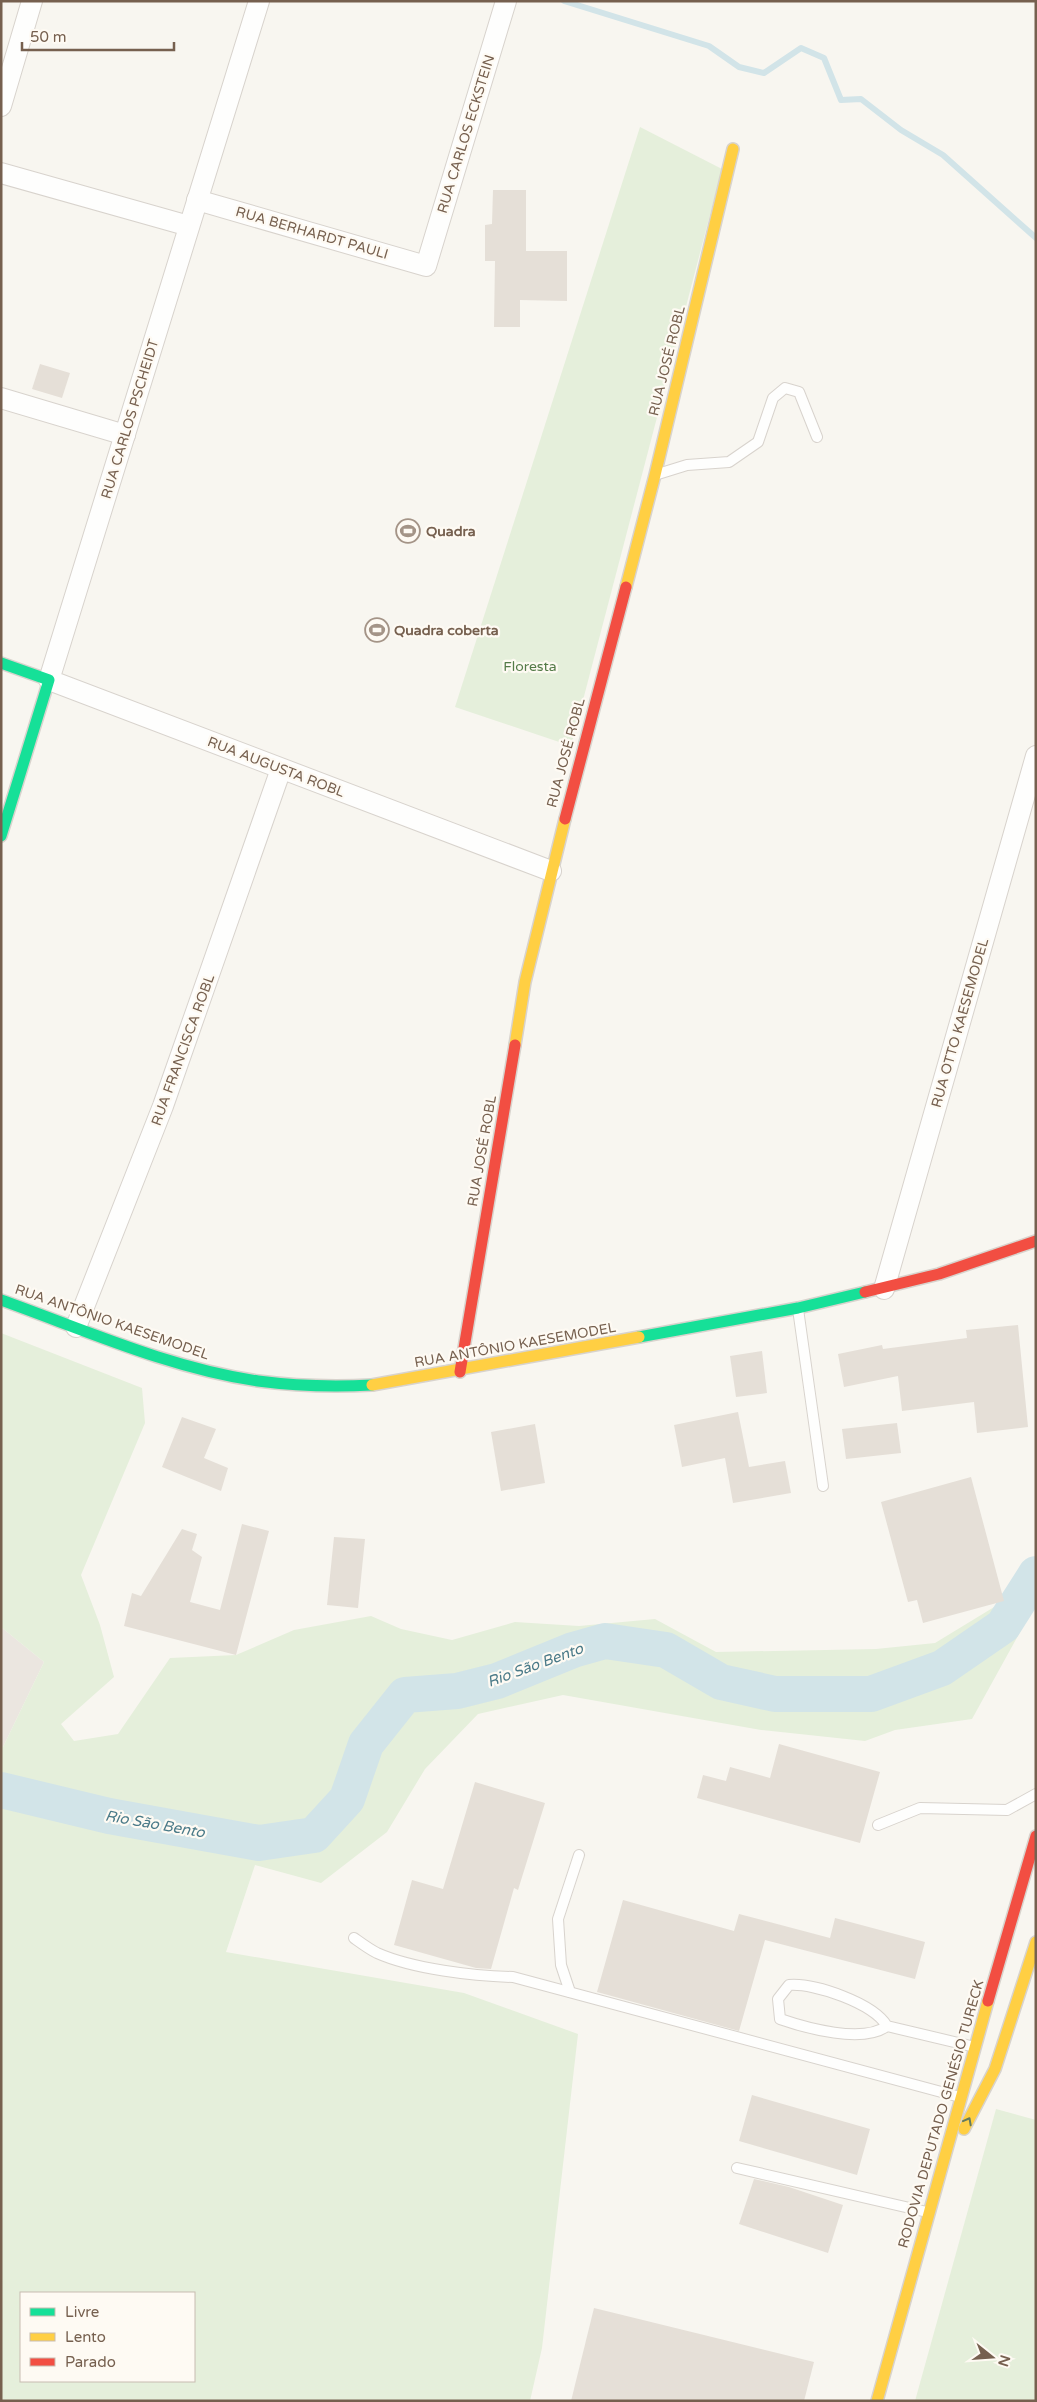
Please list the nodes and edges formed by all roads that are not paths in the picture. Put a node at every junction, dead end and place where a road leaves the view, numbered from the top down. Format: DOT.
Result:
graph roads {
  1 [pos="32,1"];
  2 [pos="259,1"];
  3 [pos="506,1"];
  4 [pos="1,106"];
  5 [pos="733,150"];
  6 [pos="1,173"];
  7 [pos="197,200"];
  8 [pos="189,226"];
  9 [pos="426,266"];
  10 [pos="1,398"];
  11 [pos="125,435"];
  12 [pos="817,437"];
  13 [pos="655,475"];
  14 [pos="1,663"];
  15 [pos="49,680"];
  16 [pos="1036,756"];
  17 [pos="281,770"];
  18 [pos="1,836"];
  19 [pos="551,872"];
  20 [pos="1036,1240"];
  21 [pos="884,1289"];
  22 [pos="1,1300"];
  23 [pos="798,1308"];
  24 [pos="76,1327"];
  25 [pos="460,1372"];
  26 [pos="823,1486"];
  27 [pos="1036,1794"];
  28 [pos="878,1825"];
  29 [pos="1036,1836"];
  30 [pos="579,1855"];
  31 [pos="354,1938"];
  32 [pos="1036,1942"];
  33 [pos="570,1992"];
  34 [pos="887,2026"];
  35 [pos="975,2047"];
  36 [pos="961,2098"];
  37 [pos="737,2168"];
  38 [pos="937,2179"];
  39 [pos="928,2212"];
  40 [pos="878,2401"];
  1 -- 4 [label="street"];
  2 -- 7 [label="street, RUA CARLOS PSCHEIDT"];
  3 -- 9 [label="street, RUA CARLOS ECKSTEIN"];
  5 -- 13 [label="main road, RUA JOSÉ ROBL"];
  6 -- 8 [label="street"];
  7 -- 8 [label="street, RUA CARLOS PSCHEIDT"];
  7 -- 9 [label="street, RUA BERHARDT PAULI"];
  8 -- 11 [label="street, RUA CARLOS PSCHEIDT"];
  10 -- 11 [label="street"];
  11 -- 15 [label="street, RUA CARLOS PSCHEIDT"];
  12 -- 13 [label="lane"];
  13 -- 19 [label="main road, RUA JOSÉ ROBL"];
  14 -- 15 [label="main road, RUA AUGUSTA ROBL"];
  15 -- 17 [label="street, RUA AUGUSTA ROBL"];
  15 -- 18 [label="main road, RUA CARLOS PSCHEIDT"];
  16 -- 21 [label="street, RUA OTTO KAESEMODEL"];
  17 -- 19 [label="street, RUA AUGUSTA ROBL"];
  17 -- 24 [label="street, RUA FRANCISCA ROBL"];
  19 -- 25 [label="main road, RUA JOSÉ ROBL"];
  20 -- 21 [label="main road, RUA ANTÔNIO KAESEMODEL"];
  21 -- 23 [label="main road, RUA ANTÔNIO KAESEMODEL"];
  22 -- 24 [label="main road, RUA ANTÔNIO KAESEMODEL"];
  23 -- 25 [label="main road, RUA ANTÔNIO KAESEMODEL"];
  23 -- 26 [label="lane"];
  24 -- 25 [label="main road, RUA ANTÔNIO KAESEMODEL"];
  27 -- 28 [label="lane"];
  29 -- 35 [label="main road, RODOVIA DEPUTADO GENÉSIO TURECK"];
  30 -- 33 [label="lane"];
  31 -- 33 [label="lane"];
  38 -- 32 [label="main road, one-way"];
  33 -- 36 [label="lane"];
  34 -- 34 [label="lane"];
  34 -- 35 [label="lane"];
  35 -- 36 [label="main road, RODOVIA DEPUTADO GENÉSIO TURECK"];
  36 -- 38 [label="main road, RODOVIA DEPUTADO GENÉSIO TURECK"];
  37 -- 39 [label="lane"];
  38 -- 39 [label="main road, RODOVIA DEPUTADO GENÉSIO TURECK"];
  39 -- 40 [label="main road, RODOVIA DEPUTADO GENÉSIO TURECK"];
}
